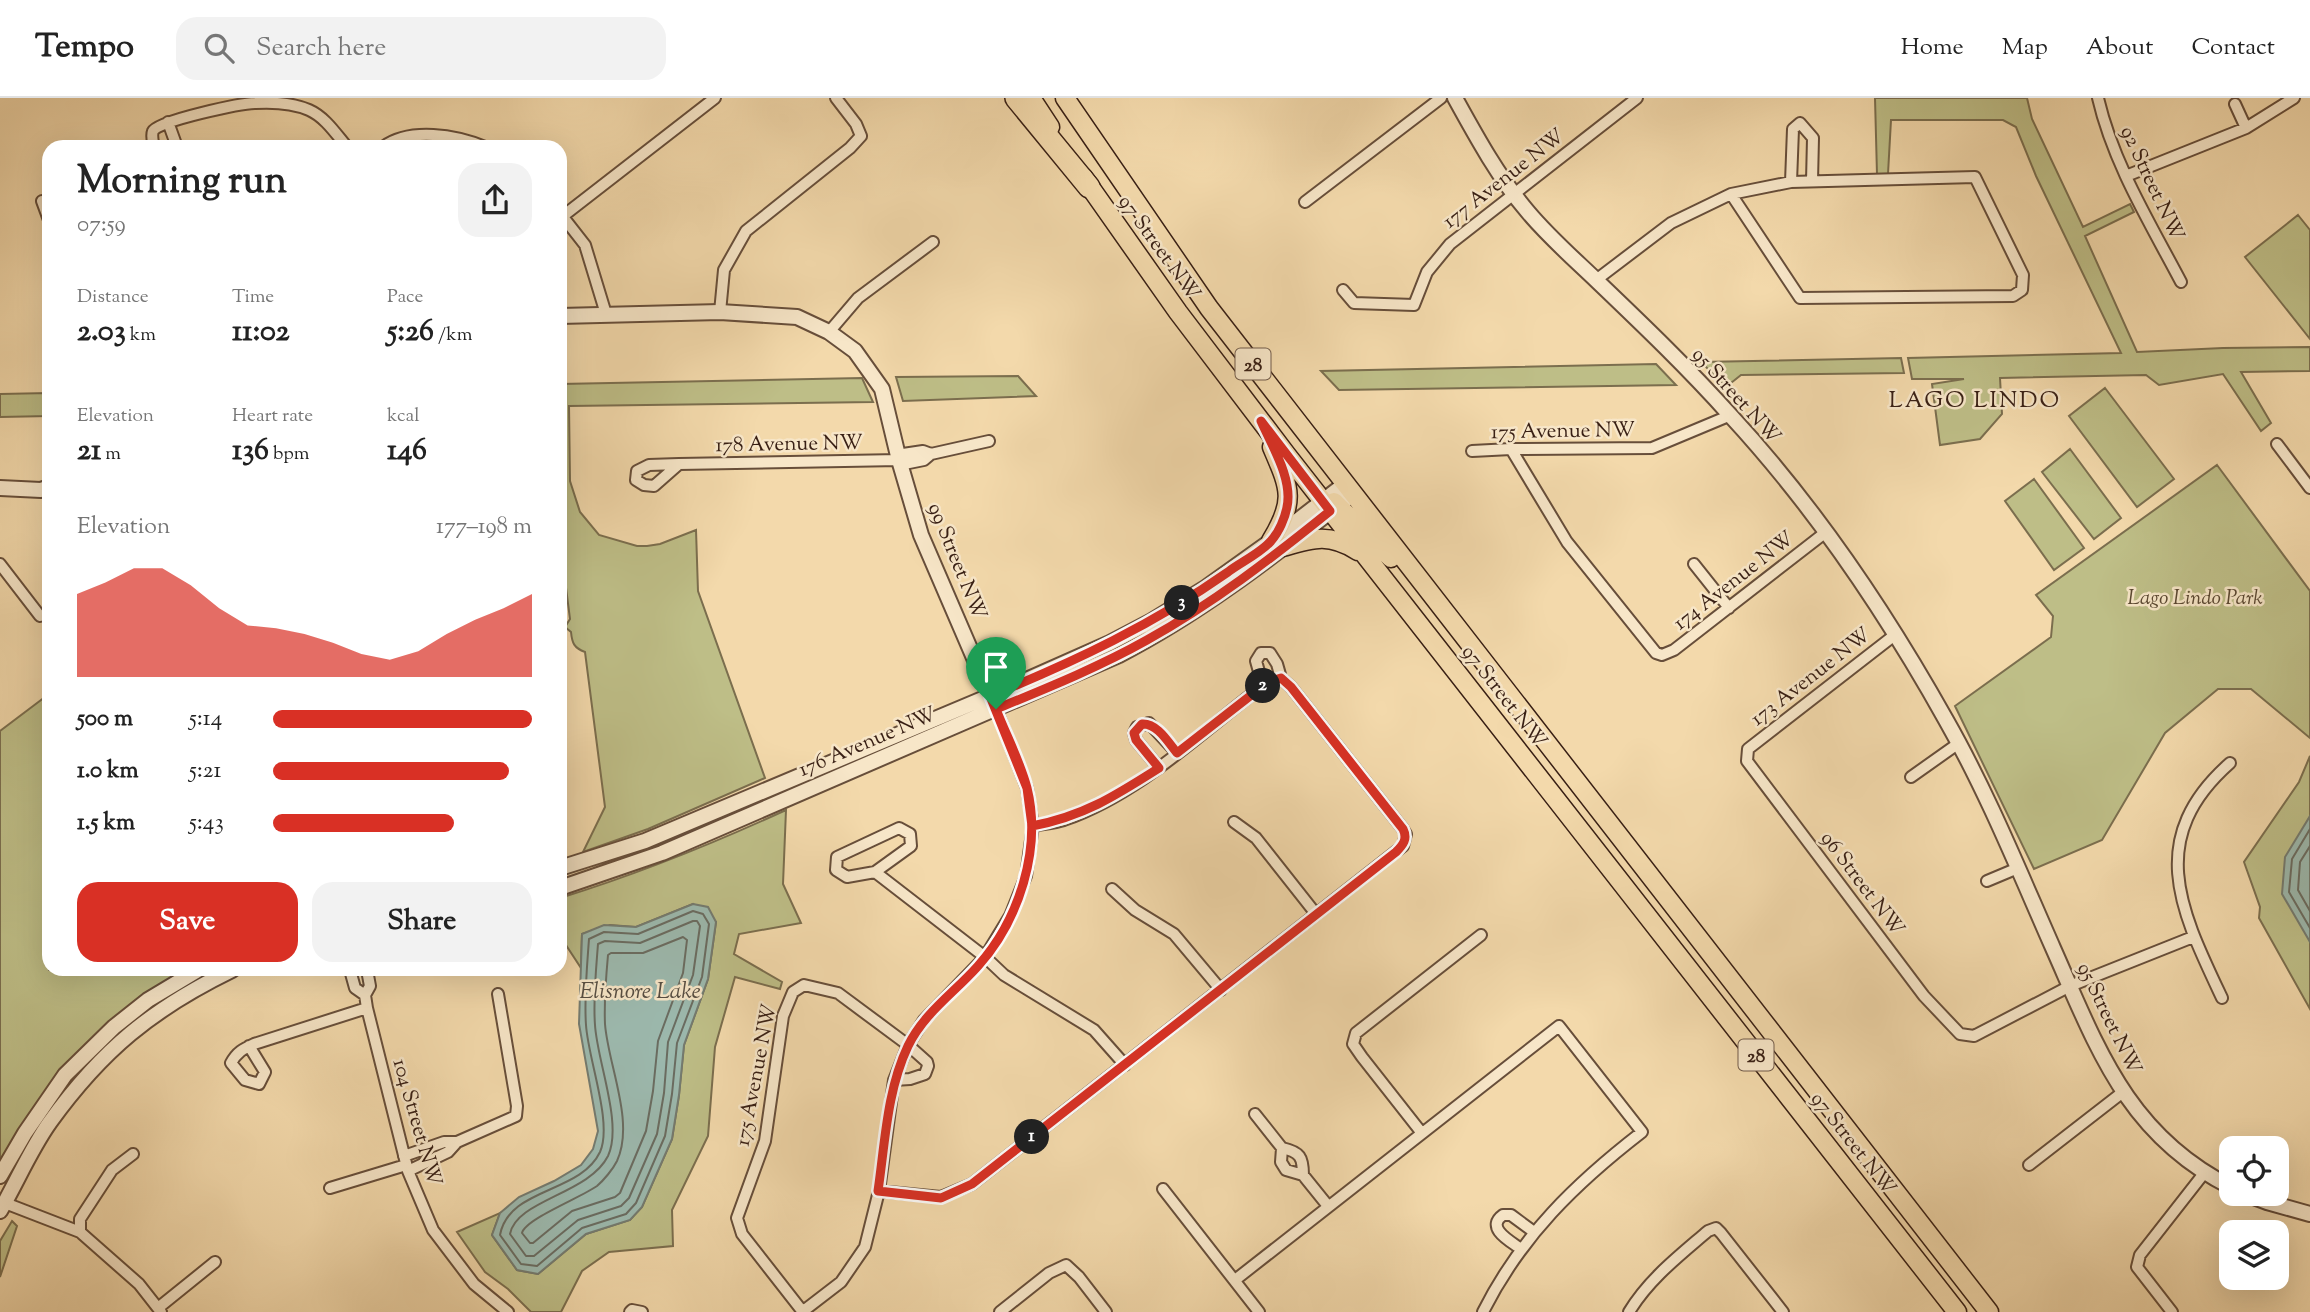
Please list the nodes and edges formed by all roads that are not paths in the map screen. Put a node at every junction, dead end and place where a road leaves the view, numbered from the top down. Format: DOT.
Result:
graph roads {
  1 [pos="715,98"];
  2 [pos="836,98"];
  3 [pos="1016,98"];
  4 [pos="1031,98"];
  5 [pos="1065,98"];
  6 [pos="1441,98"];
  7 [pos="1455,98"];
  8 [pos="1637,98"];
  9 [pos="2098,98"];
  10 [pos="2294,98"];
  11 [pos="2235,104"];
  12 [pos="168,122"];
  13 [pos="2246,128"];
  14 [pos="153,140"];
  15 [pos="174,140"];
  16 [pos="341,140"];
  17 [pos="398,140"];
  18 [pos="439,140"];
  19 [pos="2126,176"];
  20 [pos="1812,181"];
  21 [pos="1791,182"];
  22 [pos="1089,187"];
  23 [pos="1514,193"];
  24 [pos="1731,194"];
  25 [pos="1305,202"];
  26 [pos="567,209"];
  27 [pos="567,222"];
  28 [pos="933,242"];
  29 [pos="1596,280"];
  30 [pos="2181,282"];
  31 [pos="1343,290"];
  32 [pos="720,312"];
  33 [pos="606,314"];
  34 [pos="567,316"];
  35 [pos="830,332"];
  36 [pos="1731,415"];
  37 [pos="1261,421"];
  38 [pos="989,441"];
  39 [pos="2277,444"];
  40 [pos="1511,449"];
  41 [pos="1472,452"];
  42 [pos="899,460"];
  43 [pos="679,464"];
  44 [pos="0,488"];
  45 [pos="2310,488"];
  46 [pos="42,490"];
  47 [pos="1338,499"];
  48 [pos="1826,532"];
  49 [pos="1277,544"];
  50 [pos="1364,555"];
  51 [pos="0,564"];
  52 [pos="1694,564"];
  53 [pos="1729,608"];
  54 [pos="40,616"];
  55 [pos="1896,634"];
  56 [pos="1281,678"];
  57 [pos="1263,686"];
  58 [pos="993,703"];
  59 [pos="1959,743"];
  60 [pos="1748,749"];
  61 [pos="1177,753"];
  62 [pos="2230,763"];
  63 [pos="1159,768"];
  64 [pos="1911,777"];
  65 [pos="1234,822"];
  66 [pos="1032,826"];
  67 [pos="567,866"];
  68 [pos="2018,868"];
  69 [pos="875,872"];
  70 [pos="1987,881"];
  71 [pos="567,886"];
  72 [pos="1112,889"];
  73 [pos="1317,914"];
  74 [pos="1481,935"];
  75 [pos="2193,936"];
  76 [pos="985,957"];
  77 [pos="188,976"];
  78 [pos="219,976"];
  79 [pos="352,976"];
  80 [pos="368,976"];
  81 [pos="2070,986"];
  82 [pos="1221,990"];
  83 [pos="498,994"];
  84 [pos="365,995"];
  85 [pos="2222,998"];
  86 [pos="367,1008"];
  87 [pos="908,1045"];
  88 [pos="249,1046"];
  89 [pos="1125,1065"];
  90 [pos="894,1080"];
  91 [pos="2123,1092"];
  92 [pos="1255,1114"];
  93 [pos="1421,1132"];
  94 [pos="1282,1148"];
  95 [pos="133,1154"];
  96 [pos="406,1164"];
  97 [pos="2029,1166"];
  98 [pos="2205,1172"];
  99 [pos="1303,1175"];
  100 [pos="0,1176"];
  101 [pos="2219,1180"];
  102 [pos="330,1188"];
  103 [pos="1163,1189"];
  104 [pos="878,1191"];
  105 [pos="2,1205"];
  106 [pos="1328,1206"];
  107 [pos="2281,1206"];
  108 [pos="2310,1214"];
  109 [pos="1534,1232"];
  110 [pos="80,1233"];
  111 [pos="1521,1249"];
  112 [pos="215,1262"];
  113 [pos="1235,1280"];
  114 [pos="160,1310"];
  115 [pos="508,1312"];
  116 [pos="630,1312"];
  117 [pos="642,1312"];
  118 [pos="803,1312"];
  119 [pos="1000,1312"];
  120 [pos="1106,1312"];
  121 [pos="1259,1312"];
  122 [pos="1483,1312"];
  123 [pos="1629,1312"];
  124 [pos="1783,1312"];
  125 [pos="1957,1312"];
  126 [pos="1989,1312"];
  127 [pos="2172,1312"];
  1 -- 26 [label="street"];
  2 -- 32 [label="street"];
  3 -- 22 [label="highway"];
  4 -- 22 [label="main road, 97 Street NW"];
  5 -- 47 [label="main road, 97 Street NW / 28"];
  6 -- 25 [label="street"];
  7 -- 23 [label="street, 95 Street NW"];
  8 -- 23 [label="street, 177 Avenue NW"];
  9 -- 19 [label="street, 92 Street NW"];
  10 -- 13 [label="street"];
  11 -- 13 [label="street"];
  12 -- 14 [label="street"];
  12 -- 15 [label="street"];
  12 -- 16 [label="street"];
  13 -- 19 [label="street"];
  17 -- 18 [label="street"];
  19 -- 30 [label="street, 92 Street NW"];
  20 -- 21 [label="street"];
  20 -- 21 [label="street"];
  20 -- 24 [label="street"];
  21 -- 24 [label="street"];
  22 -- 37 [label="main road, 97 Street NW / 28"];
  23 -- 29 [label="street, 95 Street NW"];
  23 -- 31 [label="street, 177 Avenue NW"];
  24 -- 29 [label="street"];
  27 -- 33 [label="street"];
  28 -- 35 [label="street"];
  29 -- 36 [label="street, 95 Street NW"];
  32 -- 33 [label="street, 99 Street NW"];
  32 -- 35 [label="street, 99 Street NW"];
  33 -- 34 [label="street, 99 Street NW"];
  35 -- 42 [label="street, 99 Street NW"];
  36 -- 40 [label="street, 175 Avenue NW"];
  36 -- 48 [label="street, 95 Street NW"];
  37 -- 47 [label="main road, 97 Street NW"];
  37 -- 49 [label="main road"];
  38 -- 42 [label="street"];
  39 -- 45 [label="street"];
  40 -- 41 [label="street, 175 Avenue NW"];
  40 -- 53 [label="street, 174 Avenue NW"];
  42 -- 43 [label="street, 178 Avenue NW"];
  42 -- 58 [label="street, 99 Street NW"];
  44 -- 46 [label="street"];
  47 -- 49 [label="street, 176 Avenue NW"];
  47 -- 50 [label="main road, 97 Street NW"];
  47 -- 126 [label="main road, 97 Street NW / 28"];
  48 -- 53 [label="street, 174 Avenue NW"];
  48 -- 55 [label="street, 95 Street NW"];
  49 -- 50 [label="main road"];
  49 -- 58 [label="street, 176 Avenue NW"];
  50 -- 125 [label="main road, 97 Street NW / 28"];
  51 -- 54 [label="street"];
  52 -- 53 [label="street"];
  55 -- 59 [label="street, 95 Street NW"];
  55 -- 60 [label="street, 173 Avenue NW"];
  56 -- 57 [label="street"];
  56 -- 57 [label="street"];
  56 -- 73 [label="street"];
  57 -- 61 [label="street"];
  58 -- 66 [label="street, 99 Street NW"];
  58 -- 67 [label="street, 176 Avenue NW"];
  58 -- 71 [label="street, 176 Avenue NW"];
  59 -- 64 [label="street"];
  59 -- 68 [label="street, 95 Street NW"];
  60 -- 81 [label="street, 96 Street NW"];
  61 -- 63 [label="street"];
  61 -- 63 [label="street"];
  62 -- 75 [label="street"];
  63 -- 66 [label="street"];
  65 -- 73 [label="street"];
  66 -- 76 [label="street, 99 Street NW"];
  68 -- 70 [label="street"];
  68 -- 81 [label="street, 95 Street NW"];
  69 -- 69 [label="street"];
  69 -- 76 [label="street"];
  72 -- 82 [label="street"];
  73 -- 82 [label="street"];
  74 -- 93 [label="street"];
  75 -- 81 [label="street"];
  75 -- 85 [label="street"];
  76 -- 87 [label="street"];
  76 -- 89 [label="street"];
  77 -- 100 [label="street"];
  78 -- 105 [label="street"];
  79 -- 84 [label="street, 104 Street NW"];
  80 -- 84 [label="street, 104 Street NW"];
  81 -- 91 [label="street, 95 Street NW"];
  82 -- 89 [label="street"];
  83 -- 96 [label="street"];
  84 -- 86 [label="street, 104 Street NW"];
  86 -- 88 [label="street"];
  86 -- 96 [label="street, 104 Street NW"];
  87 -- 90 [label="street"];
  87 -- 90 [label="street"];
  87 -- 118 [label="street, 175 Avenue NW"];
  89 -- 104 [label="street"];
  90 -- 104 [label="street"];
  91 -- 97 [label="street"];
  91 -- 98 [label="street, 95 Street NW"];
  92 -- 94 [label="street"];
  93 -- 106 [label="street"];
  93 -- 109 [label="street"];
  94 -- 99 [label="street"];
  94 -- 99 [label="street"];
  95 -- 110 [label="street"];
  96 -- 102 [label="street"];
  96 -- 115 [label="street, 104 Street NW"];
  98 -- 101 [label="street, 95 Street NW"];
  98 -- 127 [label="street"];
  99 -- 106 [label="street"];
  103 -- 113 [label="street"];
  104 -- 118 [label="street"];
  105 -- 110 [label="street"];
  106 -- 113 [label="street"];
  107 -- 108 [label="street"];
  109 -- 111 [label="street"];
  109 -- 111 [label="street"];
  110 -- 114 [label="street"];
  111 -- 122 [label="street"];
  112 -- 114 [label="street"];
  113 -- 121 [label="street"];
  116 -- 117 [label="street"];
  119 -- 120 [label="street"];
  123 -- 124 [label="street"];
}
